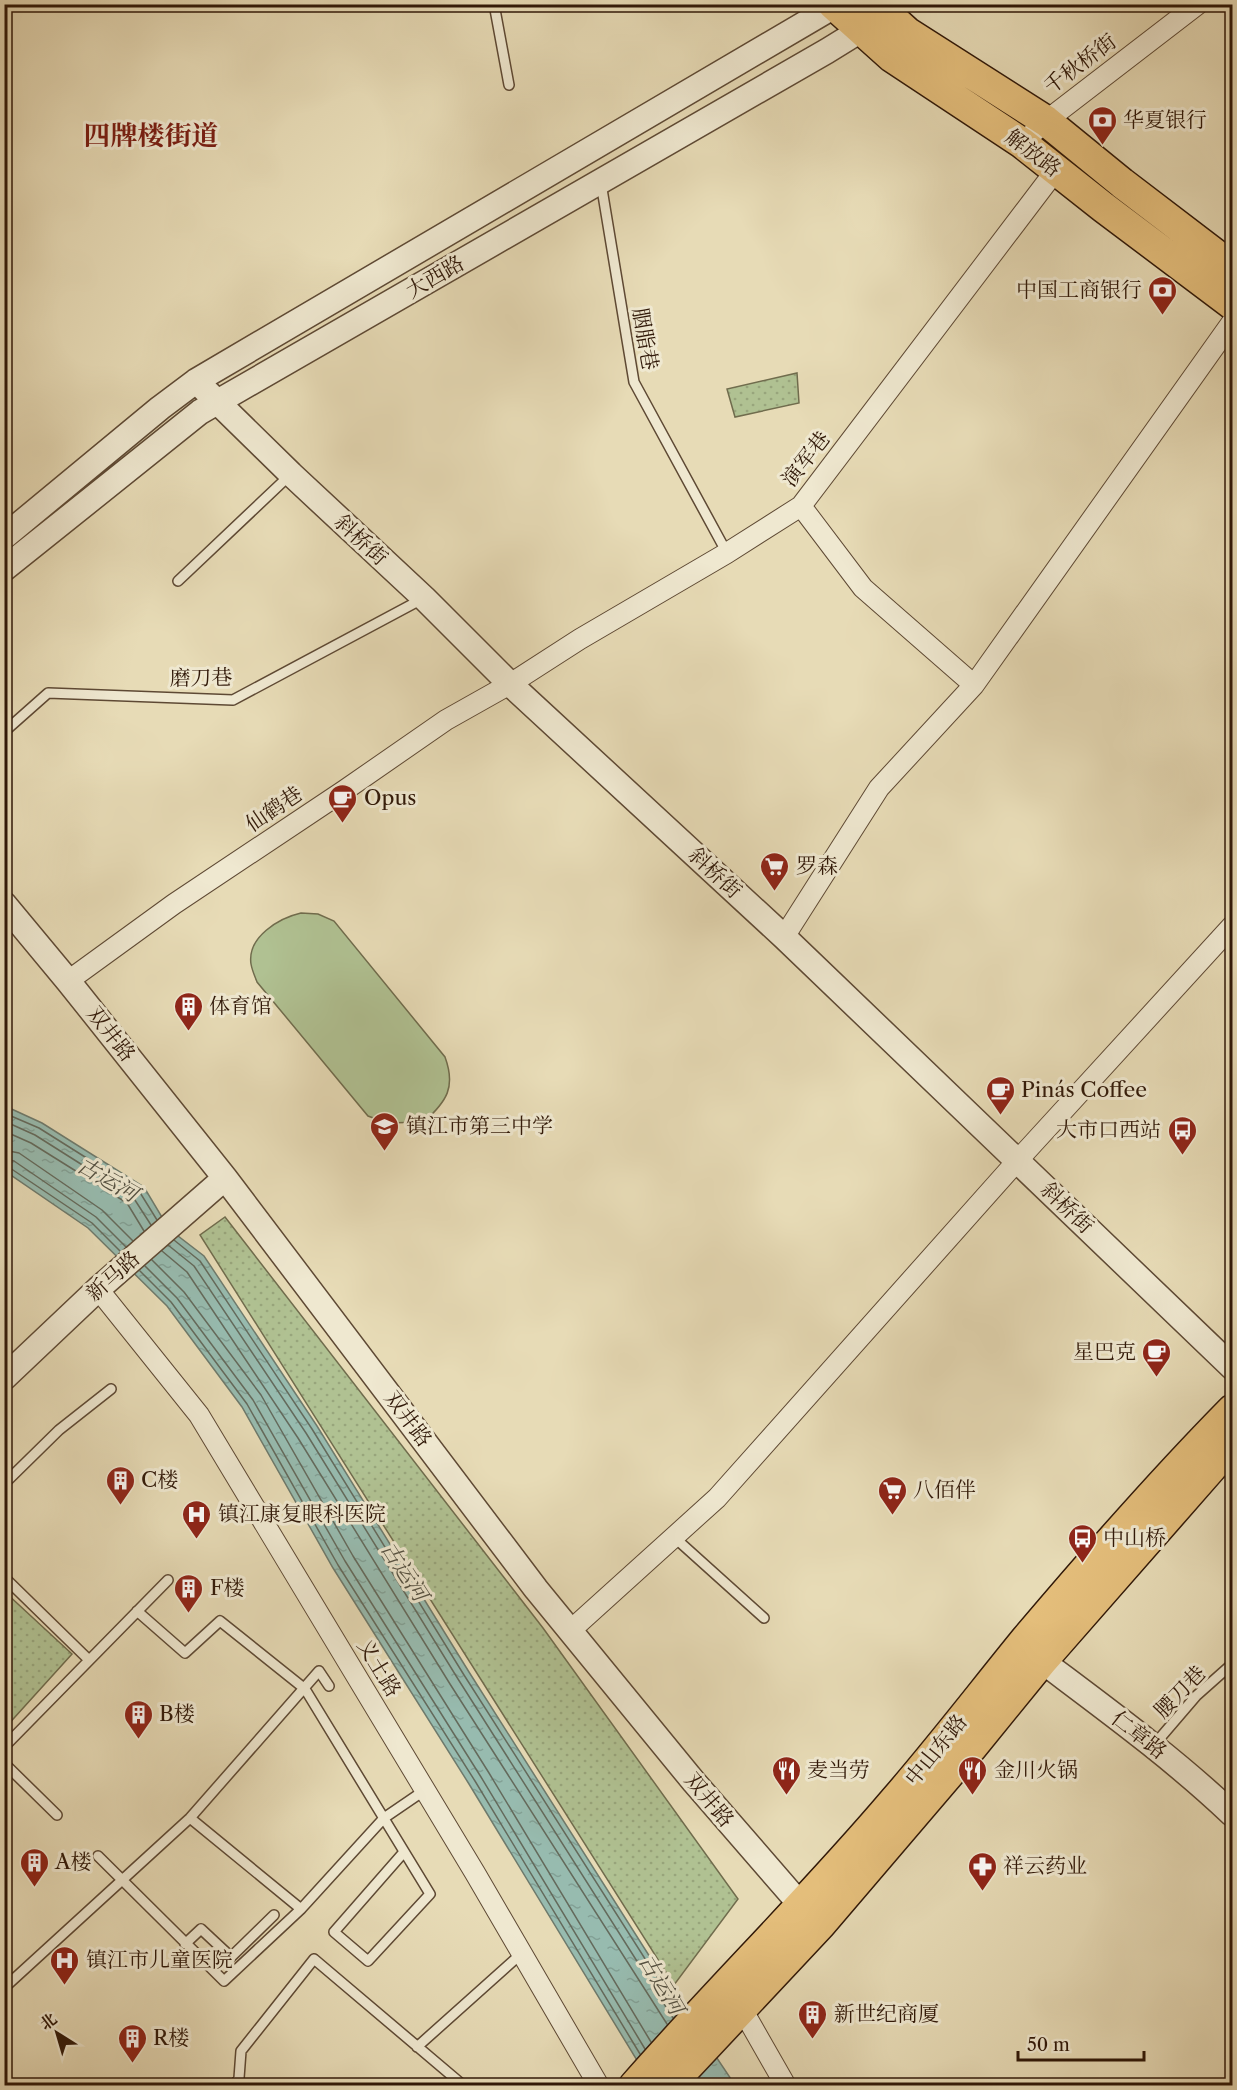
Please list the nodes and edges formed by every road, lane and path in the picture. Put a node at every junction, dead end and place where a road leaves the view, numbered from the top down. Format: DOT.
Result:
graph roads {
  1 [pos="494,4"];
  2 [pos="1198,4"];
  3 [pos="836,6"];
  4 [pos="876,12"];
  5 [pos="509,85"];
  6 [pos="1046,121"];
  7 [pos="1022,143"];
  8 [pos="1056,170"];
  9 [pos="601,181"];
  10 [pos="1233,267"];
  11 [pos="1233,304"];
  12 [pos="1233,322"];
  13 [pos="196,381"];
  14 [pos="218,402"];
  15 [pos="291,474"];
  16 [pos="801,506"];
  17 [pos="4,537"];
  18 [pos="727,553"];
  19 [pos="4,569"];
  20 [pos="178,581"];
  21 [pos="424,598"];
  22 [pos="510,684"];
  23 [pos="974,685"];
  24 [pos="4,732"];
  25 [pos="4,904"];
  26 [pos="1233,926"];
  27 [pos="784,937"];
  28 [pos="68,981"];
  29 [pos="1018,1160"];
  30 [pos="225,1178"];
  31 [pos="98,1289"];
  32 [pos="1233,1367"];
  33 [pos="4,1378"];
  34 [pos="111,1389"];
  35 [pos="1233,1410"];
  36 [pos="1233,1447"];
  37 [pos="4,1484"];
  38 [pos="674,1537"];
  39 [pos="4,1577"];
  40 [pos="168,1580"];
  41 [pos="137,1611"];
  42 [pos="764,1618"];
  43 [pos="571,1630"];
  44 [pos="89,1660"];
  45 [pos="1042,1661"];
  46 [pos="1233,1664"];
  47 [pos="329,1686"];
  48 [pos="305,1689"];
  49 [pos="1154,1745"];
  50 [pos="4,1747"];
  51 [pos="4,1763"];
  52 [pos="425,1790"];
  53 [pos="57,1815"];
  54 [pos="1233,1815"];
  55 [pos="190,1818"];
  56 [pos="384,1818"];
  57 [pos="404,1852"];
  58 [pos="98,1856"];
  59 [pos="123,1880"];
  60 [pos="301,1909"];
  61 [pos="274,1915"];
  62 [pos="810,1916"];
  63 [pos="184,1944"];
  64 [pos="522,1953"];
  65 [pos="4,1988"];
  66 [pos="742,2009"];
  67 [pos="417,2047"];
  68 [pos="234,2085"];
  69 [pos="464,2085"];
  70 [pos="599,2085"];
  71 [pos="634,2085"];
  72 [pos="669,2085"];
  73 [pos="786,2085"];
  1 -- 5 [label="lane"];
  2 -- 6 [label="street, 千秋桥街"];
  3 -- 4 [label="main road, 解放路"];
  3 -- 13 [label="street, 大西路"];
  4 -- 6 [label="main road, 解放路"];
  4 -- 7 [label="main road, 解放路"];
  4 -- 9 [label="street, 大西路"];
  6 -- 7 [label="street, 千秋桥街"];
  6 -- 10 [label="main road, 解放路"];
  7 -- 8 [label="main road, 解放路"];
  8 -- 11 [label="main road, 解放路"];
  8 -- 16 [label="street, 演军巷"];
  9 -- 14 [label="street, 大西路"];
  9 -- 18 [label="lane, 胭脂巷"];
  12 -- 23 [label="street"];
  13 -- 14 [label="street, 斜桥街"];
  13 -- 17 [label="street, 大西路"];
  14 -- 15 [label="street, 斜桥街"];
  14 -- 19 [label="street, 大西路"];
  15 -- 20 [label="lane"];
  15 -- 21 [label="street, 斜桥街"];
  16 -- 18 [label="street, 演军巷"];
  16 -- 23 [label="street"];
  18 -- 22 [label="street, 演军巷"];
  21 -- 22 [label="street, 斜桥街"];
  21 -- 24 [label="lane, 磨刀巷"];
  22 -- 27 [label="street, 斜桥街"];
  22 -- 28 [label="street, 仙鹤巷"];
  23 -- 27 [label="street"];
  25 -- 28 [label="street, 双井路"];
  26 -- 29 [label="street"];
  27 -- 29 [label="street, 斜桥街"];
  28 -- 30 [label="street, 双井路"];
  29 -- 32 [label="street, 斜桥街"];
  29 -- 38 [label="street"];
  30 -- 31 [label="street, 新马路"];
  30 -- 43 [label="street, 双井路"];
  31 -- 33 [label="street, 新马路"];
  31 -- 52 [label="street, 义土路"];
  34 -- 37 [label="lane"];
  35 -- 62 [label="main road, 中山东路"];
  36 -- 45 [label="main road, 中山东路"];
  38 -- 42 [label="lane"];
  38 -- 43 [label="street"];
  39 -- 44 [label="lane"];
  40 -- 41 [label="lane"];
  41 -- 44 [label="lane"];
  41 -- 48 [label="lane"];
  43 -- 62 [label="street, 双井路"];
  44 -- 50 [label="lane"];
  45 -- 49 [label="street, 仁章路"];
  45 -- 62 [label="main road, 中山东路"];
  46 -- 49 [label="lane, 腰刀巷"];
  47 -- 48 [label="lane"];
  48 -- 55 [label="lane"];
  48 -- 56 [label="lane"];
  49 -- 54 [label="street, 仁章路"];
  51 -- 53 [label="lane"];
  52 -- 56 [label="lane"];
  52 -- 64 [label="street, 义土路"];
  55 -- 59 [label="lane"];
  55 -- 60 [label="lane"];
  56 -- 57 [label="lane"];
  56 -- 60 [label="lane"];
  57 -- 57 [label="lane"];
  58 -- 59 [label="lane"];
  59 -- 63 [label="lane"];
  59 -- 65 [label="lane"];
  60 -- 63 [label="lane"];
  61 -- 63 [label="lane"];
  62 -- 66 [label="main road, 中山东路"];
  62 -- 71 [label="main road, 中山东路"];
  64 -- 67 [label="lane"];
  64 -- 70 [label="street, 义土路"];
  66 -- 72 [label="main road, 中山东路"];
  66 -- 73 [label="street"];
  67 -- 68 [label="lane"];
  67 -- 69 [label="lane"];
}
